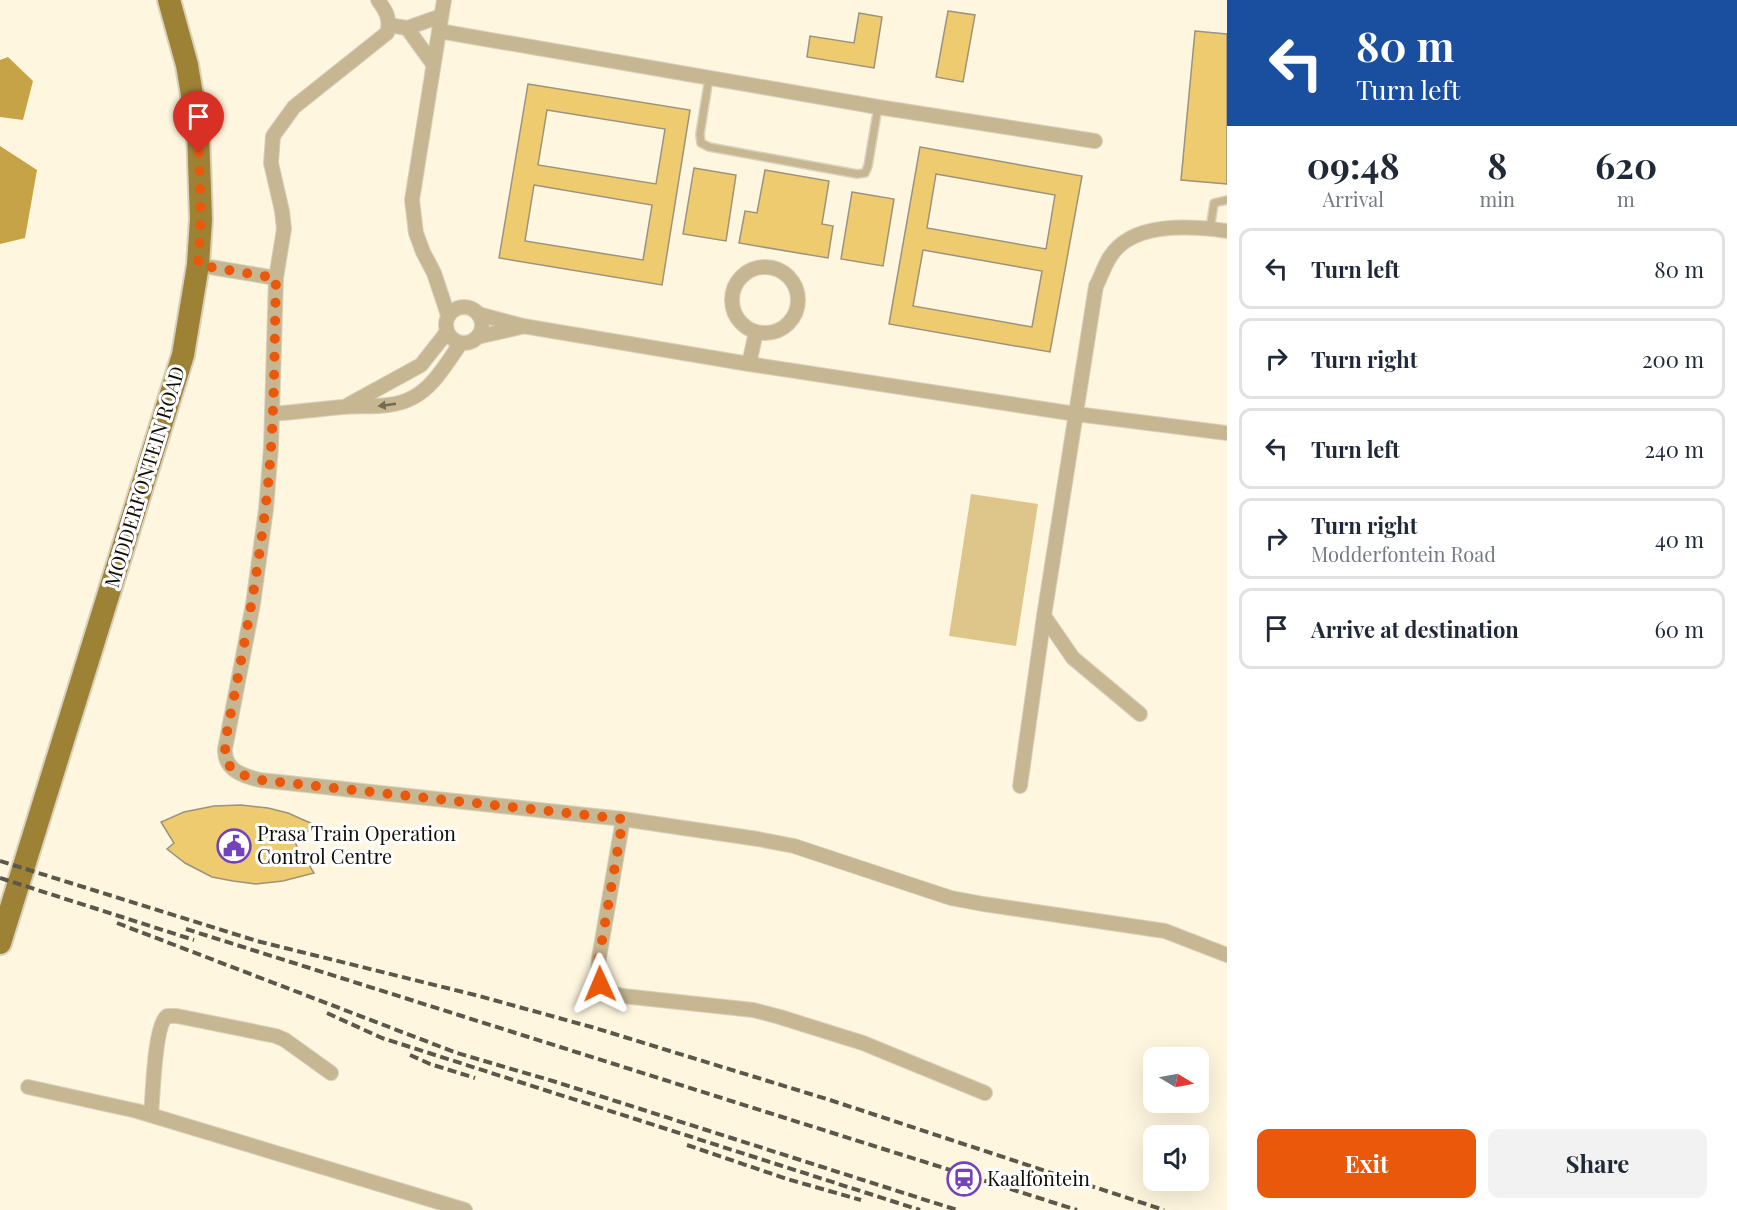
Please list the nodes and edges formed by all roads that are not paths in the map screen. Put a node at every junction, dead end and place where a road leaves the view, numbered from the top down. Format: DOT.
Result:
graph roads {
  1 [pos="169,0"];
  2 [pos="378,0"];
  3 [pos="444,0"];
  4 [pos="441,16"];
  5 [pos="389,26"];
  6 [pos="407,28"];
  7 [pos="439,31"];
  8 [pos="433,64"];
  9 [pos="709,78"];
  10 [pos="878,107"];
  11 [pos="1095,141"];
  12 [pos="1227,200"];
  13 [pos="1209,229"];
  14 [pos="1227,231"];
  15 [pos="198,265"];
  16 [pos="434,273"];
  17 [pos="276,278"];
  18 [pos="463,306"];
  19 [pos="478,314"];
  20 [pos="448,315"];
  21 [pos="523,326"];
  22 [pos="447,332"];
  23 [pos="756,332"];
  24 [pos="477,337"];
  25 [pos="461,343"];
  26 [pos="749,364"];
  27 [pos="404,375"];
  28 [pos="415,396"];
  29 [pos="346,406"];
  30 [pos="273,414"];
  31 [pos="1076,414"];
  32 [pos="1227,433"];
  33 [pos="1044,615"];
  34 [pos="1140,714"];
  35 [pos="1020,786"];
  36 [pos="623,819"];
  37 [pos="0,943"];
  38 [pos="1227,955"];
  39 [pos="331,1073"];
  40 [pos="27,1087"];
  41 [pos="986,1093"];
  42 [pos="151,1115"];
  43 [pos="465,1210"];
  1 -- 15 [label="main road, MODDERFONTEIN ROAD"];
  2 -- 5 [label="street"];
  3 -- 4 [label="street"];
  4 -- 6 [label="street"];
  4 -- 7 [label="street"];
  5 -- 6 [label="street"];
  5 -- 17 [label="street"];
  6 -- 8 [label="street"];
  7 -- 8 [label="street"];
  7 -- 9 [label="street"];
  8 -- 16 [label="street"];
  9 -- 10 [label="street"];
  9 -- 10 [label="lane"];
  10 -- 11 [label="street"];
  12 -- 13 [label="lane"];
  13 -- 14 [label="street"];
  13 -- 31 [label="street"];
  15 -- 17 [label="street"];
  15 -- 37 [label="main road, MODDERFONTEIN ROAD"];
  16 -- 18 [label="street"];
  16 -- 20 [label="street"];
  17 -- 30 [label="street"];
  18 -- 19 [label="street"];
  18 -- 20 [label="street"];
  19 -- 21 [label="street"];
  19 -- 24 [label="street"];
  20 -- 22 [label="street"];
  21 -- 24 [label="street"];
  21 -- 26 [label="street"];
  22 -- 25 [label="street"];
  22 -- 27 [label="street"];
  23 -- 23 [label="street"];
  23 -- 26 [label="street"];
  24 -- 25 [label="street"];
  25 -- 28 [label="street"];
  26 -- 31 [label="street"];
  27 -- 28 [label="street"];
  27 -- 29 [label="street"];
  28 -- 29 [label="street, one-way"];
  29 -- 30 [label="street"];
  30 -- 36 [label="street"];
  31 -- 32 [label="street"];
  31 -- 33 [label="street"];
  33 -- 34 [label="street"];
  33 -- 35 [label="street"];
  36 -- 38 [label="street"];
  36 -- 41 [label="street"];
  39 -- 42 [label="street"];
  40 -- 42 [label="street"];
  42 -- 43 [label="street"];
}
